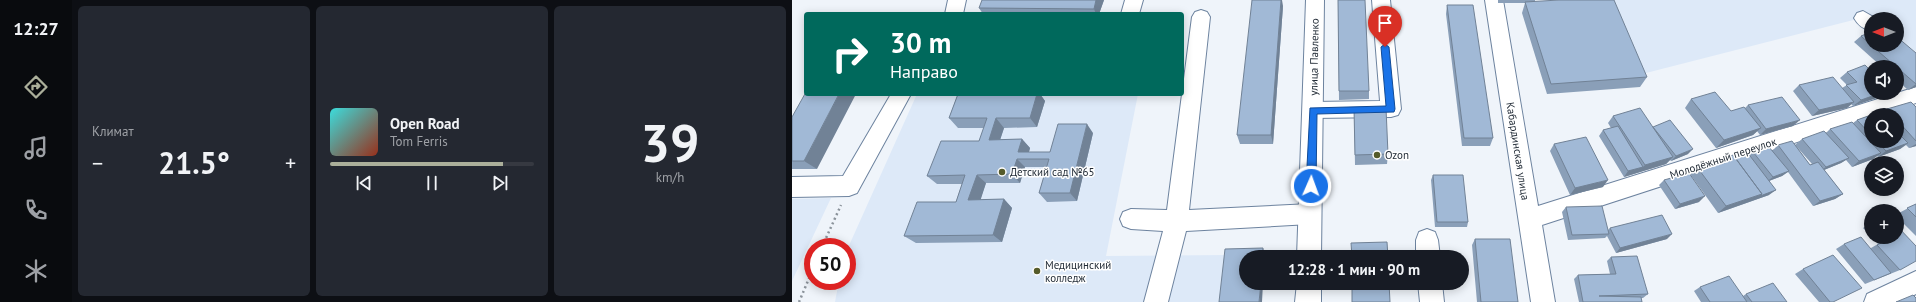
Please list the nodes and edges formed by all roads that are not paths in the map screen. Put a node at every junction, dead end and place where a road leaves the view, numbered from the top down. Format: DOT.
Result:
graph roads {
  1 [pos="956,0"];
  2 [pos="1134,0"];
  3 [pos="1315,0"];
  4 [pos="1381,0"];
  5 [pos="1494,0"];
  6 [pos="954,12"];
  7 [pos="1131,12"];
  8 [pos="1201,17"];
  9 [pos="1916,95"];
  10 [pos="900,96"];
  11 [pos="1313,110"];
  12 [pos="792,187"];
  13 [pos="1310,214"];
  14 [pos="1131,219"];
  15 [pos="1529,219"];
  16 [pos="1177,221"];
  17 [pos="1309,250"];
  18 [pos="1916,282"];
  19 [pos="1309,290"];
  20 [pos="1431,290"];
  21 [pos="1156,302"];
  22 [pos="1308,302"];
  23 [pos="1432,302"];
  24 [pos="1543,302"];
  25 [pos="1876,302"];
  1 -- 6 [label="street"];
  2 -- 7 [label="street"];
  3 -- 11 [label="main road, улица Павленко"];
  4 -- 11 [label="street"];
  5 -- 15 [label="street, Кабардинская улица"];
  8 -- 16 [label="street"];
  9 -- 15 [label="street, Молодёжный переулок"];
  10 -- 12 [label="street"];
  11 -- 13 [label="main road, улица Павленко"];
  13 -- 16 [label="street"];
  13 -- 17 [label="main road, улица Павленко"];
  14 -- 16 [label="street"];
  15 -- 24 [label="street, Кабардинская улица"];
  16 -- 21 [label="street"];
  18 -- 25 [label="street"];
  19 -- 22 [label="main road"];
  20 -- 23 [label="street"];
}
